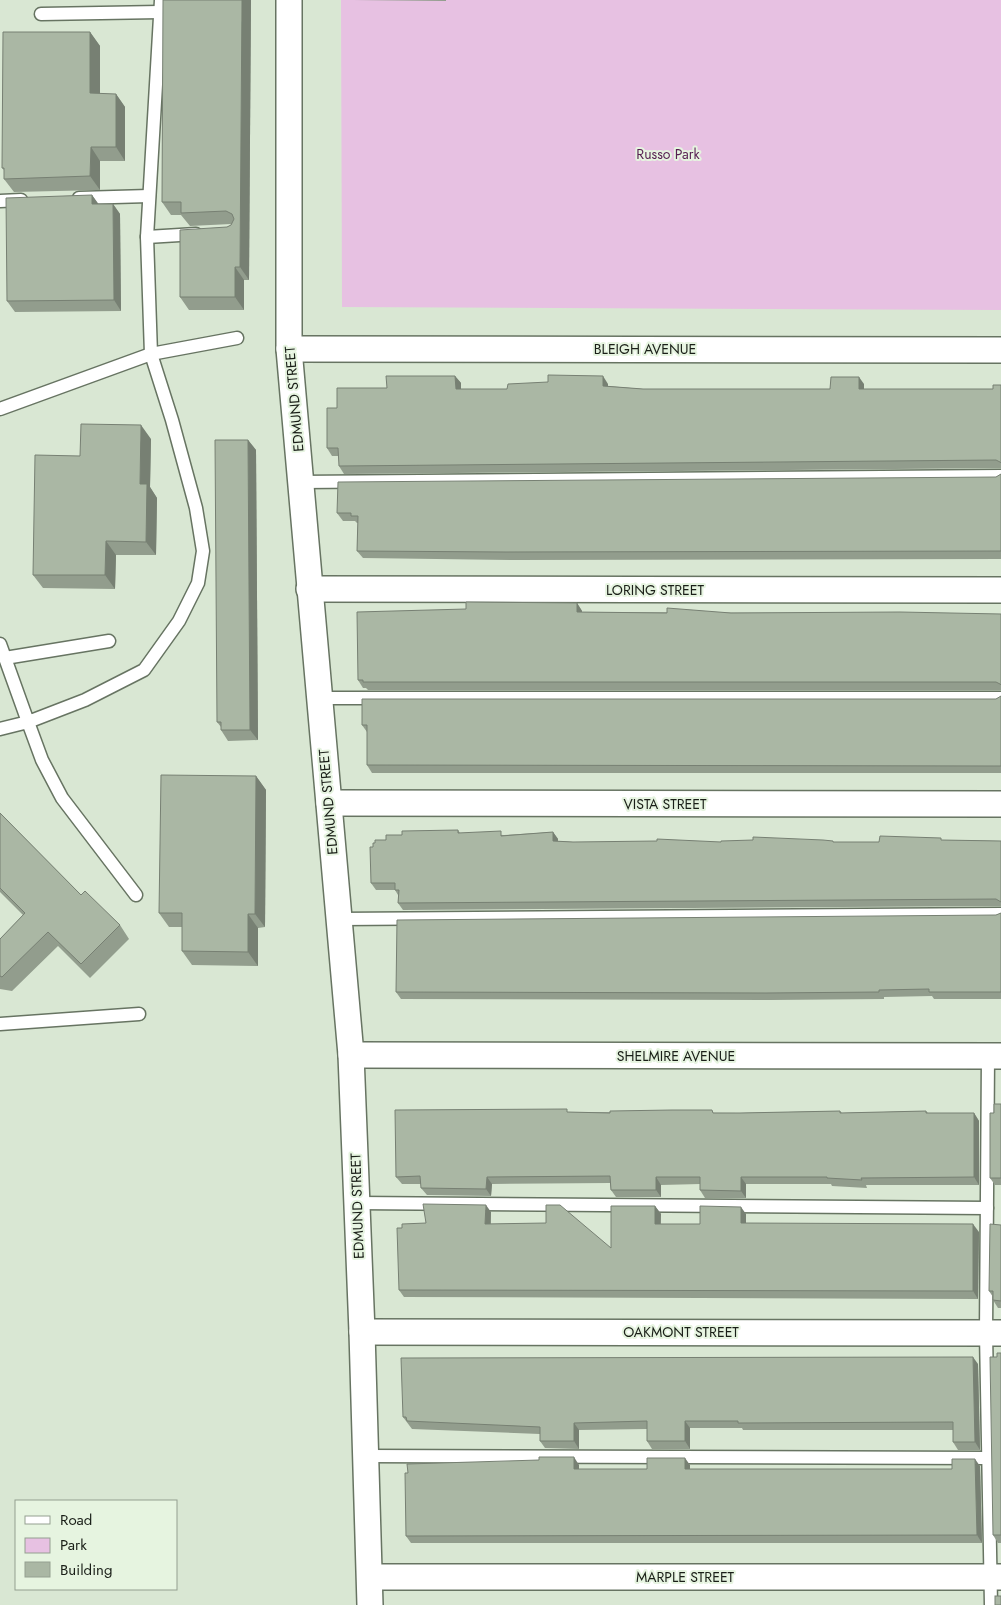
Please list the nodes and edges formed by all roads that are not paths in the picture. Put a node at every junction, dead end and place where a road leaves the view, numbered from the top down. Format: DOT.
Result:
graph roads {
  1 [pos="289,0"];
  2 [pos="160,6"];
  3 [pos="41,14"];
  4 [pos="149,196"];
  5 [pos="70,198"];
  6 [pos="30,200"];
  7 [pos="0,201"];
  8 [pos="205,233"];
  9 [pos="146,237"];
  10 [pos="237,338"];
  11 [pos="289,349"];
  12 [pos="1001,350"];
  13 [pos="151,354"];
  14 [pos="0,409"];
  15 [pos="1001,476"];
  16 [pos="300,482"];
  17 [pos="309,589"];
  18 [pos="1001,590"];
  19 [pos="109,641"];
  20 [pos="0,644"];
  21 [pos="5,658"];
  22 [pos="319,698"];
  23 [pos="1001,698"];
  24 [pos="28,722"];
  25 [pos="0,729"];
  26 [pos="329,803"];
  27 [pos="1001,804"];
  28 [pos="136,895"];
  29 [pos="1001,914"];
  30 [pos="339,919"];
  31 [pos="140,1014"];
  32 [pos="0,1024"];
  33 [pos="351,1056"];
  34 [pos="995,1056"];
  35 [pos="357,1203"];
  36 [pos="987,1208"];
  37 [pos="362,1332"];
  38 [pos="993,1333"];
  39 [pos="366,1456"];
  40 [pos="989,1458"];
  41 [pos="370,1577"];
  42 [pos="996,1577"];
  43 [pos="370,1605"];
  44 [pos="991,1605"];
  1 -- 11 [label="street, EDMUND STREET"];
  2 -- 3 [label="lane"];
  2 -- 4 [label="lane"];
  4 -- 5 [label="lane"];
  4 -- 9 [label="lane"];
  6 -- 7 [label="lane"];
  8 -- 9 [label="lane"];
  9 -- 13 [label="lane"];
  10 -- 13 [label="lane"];
  11 -- 12 [label="street, BLEIGH AVENUE"];
  11 -- 16 [label="street, EDMUND STREET"];
  13 -- 14 [label="lane"];
  13 -- 24 [label="lane"];
  15 -- 16 [label="lane"];
  16 -- 17 [label="street, EDMUND STREET"];
  17 -- 18 [label="street, LORING STREET"];
  17 -- 22 [label="street, EDMUND STREET"];
  19 -- 21 [label="lane"];
  20 -- 21 [label="lane"];
  21 -- 24 [label="lane"];
  22 -- 23 [label="lane"];
  22 -- 26 [label="street, EDMUND STREET"];
  24 -- 25 [label="lane"];
  24 -- 28 [label="lane"];
  26 -- 27 [label="street, VISTA STREET"];
  26 -- 30 [label="street, EDMUND STREET"];
  29 -- 30 [label="lane"];
  30 -- 33 [label="street, EDMUND STREET"];
  31 -- 32 [label="lane"];
  33 -- 34 [label="street, SHELMIRE AVENUE"];
  33 -- 35 [label="street, EDMUND STREET"];
  34 -- 36 [label="lane"];
  35 -- 36 [label="lane"];
  35 -- 37 [label="street, EDMUND STREET"];
  36 -- 38 [label="lane"];
  37 -- 38 [label="street, OAKMONT STREET"];
  37 -- 39 [label="street, EDMUND STREET"];
  38 -- 40 [label="lane"];
  39 -- 40 [label="lane"];
  39 -- 41 [label="street, EDMUND STREET"];
  40 -- 42 [label="lane"];
  41 -- 42 [label="street, MARPLE STREET"];
  41 -- 43 [label="street, EDMUND STREET"];
  42 -- 44 [label="lane"];
}
